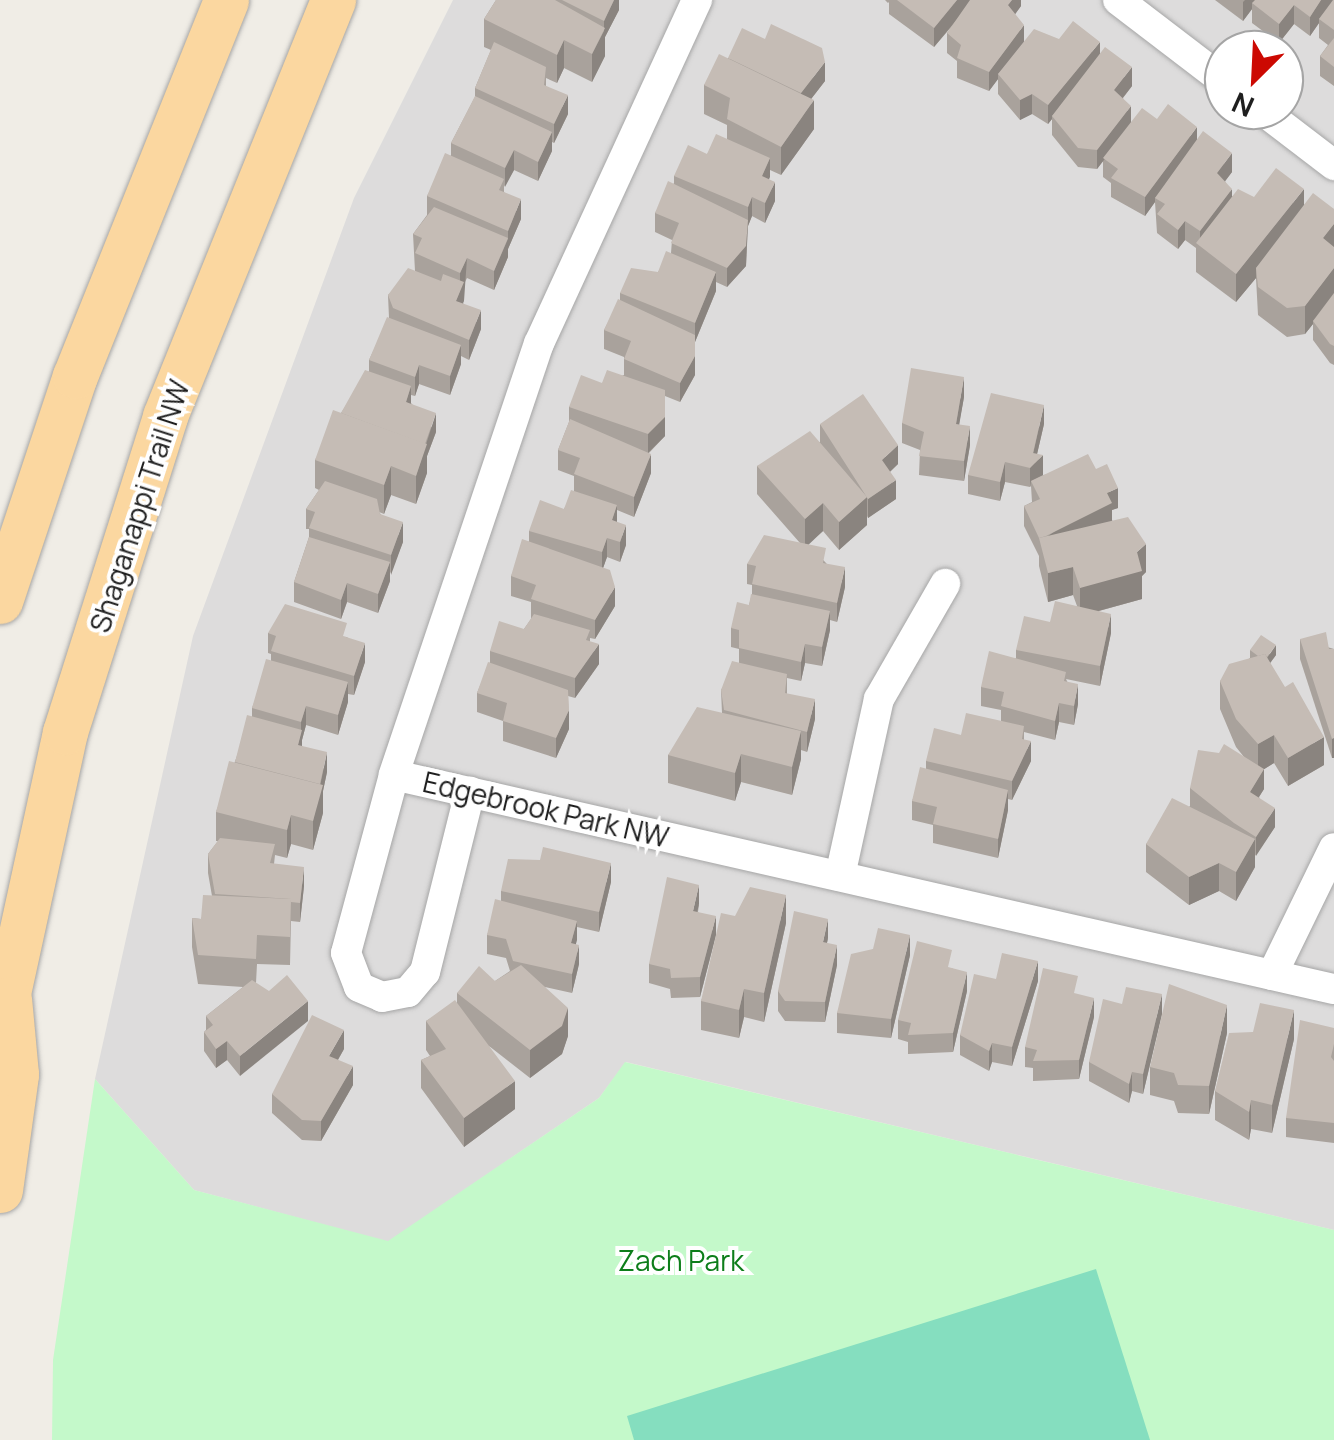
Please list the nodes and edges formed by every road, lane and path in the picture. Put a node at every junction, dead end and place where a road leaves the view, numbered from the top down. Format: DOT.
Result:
graph roads {
  1 [pos="226,0"];
  2 [pos="333,0"];
  3 [pos="696,0"];
  4 [pos="1118,0"];
  5 [pos="1204,66"];
  6 [pos="1288,130"];
  7 [pos="1334,165"];
  8 [pos="944,584"];
  9 [pos="0,600"];
  10 [pos="394,774"];
  11 [pos="470,792"];
  12 [pos="1334,848"];
  13 [pos="840,876"];
  14 [pos="1272,975"];
  15 [pos="1334,989"];
  16 [pos="4,1009"];
  17 [pos="0,1190"];
  1 -- 9 [label="main road"];
  2 -- 16 [label="main road, Shaganappi Trail NW"];
  3 -- 10 [label="street, Edgebrook Park NW"];
  4 -- 5 [label="street"];
  6 -- 7 [label="street"];
  8 -- 13 [label="street"];
  10 -- 11 [label="street, Edgebrook Park NW"];
  10 -- 11 [label="street"];
  11 -- 13 [label="street, Edgebrook Park NW"];
  12 -- 14 [label="street"];
  13 -- 14 [label="street, Edgebrook Park NW"];
  14 -- 15 [label="street, Edgebrook Park NW"];
  16 -- 17 [label="main road, Shaganappi Trail NW"];
}
